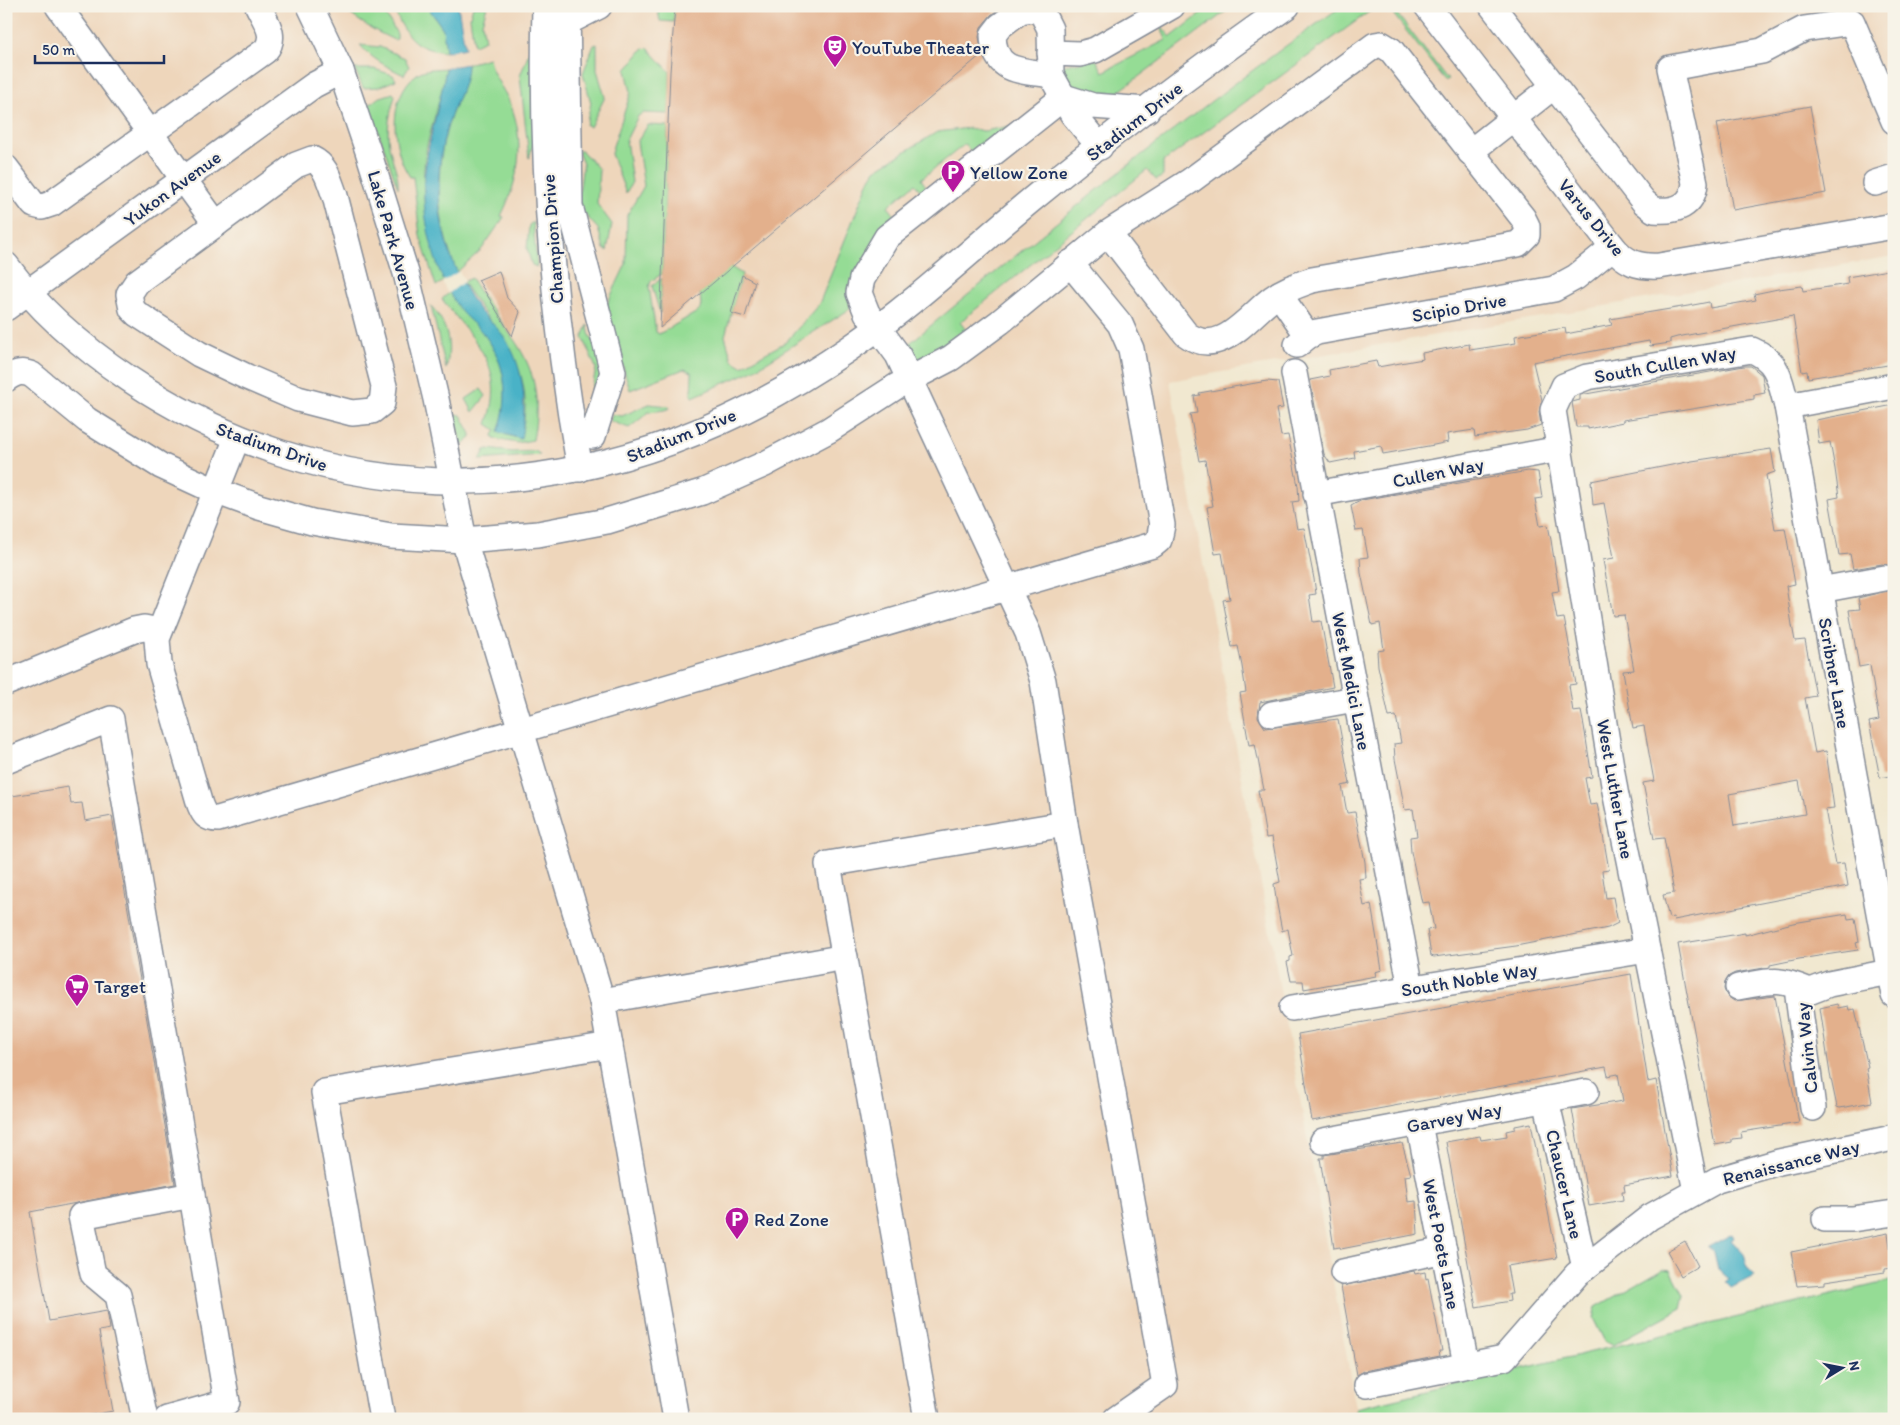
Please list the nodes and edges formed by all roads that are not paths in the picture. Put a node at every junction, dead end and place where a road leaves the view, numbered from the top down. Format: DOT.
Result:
graph roads {
  1 [pos="58,6"];
  2 [pos="258,6"];
  3 [pos="310,6"];
  4 [pos="545,6"];
  5 [pos="598,6"];
  6 [pos="1172,6"];
  7 [pos="1287,6"];
  8 [pos="1427,6"];
  9 [pos="1492,6"];
  10 [pos="1049,9"];
  11 [pos="567,14"];
  12 [pos="544,34"];
  13 [pos="1050,64"];
  14 [pos="340,71"];
  15 [pos="1554,86"];
  16 [pos="1064,97"];
  17 [pos="1147,110"];
  18 [pos="1513,118"];
  19 [pos="1894,121"];
  20 [pos="150,133"];
  21 [pos="1100,147"];
  22 [pos="1470,152"];
  23 [pos="6,168"];
  24 [pos="184,179"];
  25 [pos="216,224"];
  26 [pos="1894,226"];
  27 [pos="1108,233"];
  28 [pos="1612,247"];
  29 [pos="1070,263"];
  30 [pos="6,265"];
  31 [pos="29,292"];
  32 [pos="1279,294"];
  33 [pos="6,308"];
  34 [pos="878,328"];
  35 [pos="1766,356"];
  36 [pos="1294,373"];
  37 [pos="6,379"];
  38 [pos="908,379"];
  39 [pos="1564,386"];
  40 [pos="1894,386"];
  41 [pos="1787,406"];
  42 [pos="593,436"];
  43 [pos="237,438"];
  44 [pos="1560,449"];
  45 [pos="580,469"];
  46 [pos="452,482"];
  47 [pos="215,491"];
  48 [pos="1316,494"];
  49 [pos="464,540"];
  50 [pos="1886,578"];
  51 [pos="1006,588"];
  52 [pos="1820,590"];
  53 [pos="159,631"];
  54 [pos="6,683"];
  55 [pos="1355,698"];
  56 [pos="1272,714"];
  57 [pos="521,730"];
  58 [pos="6,761"];
  59 [pos="1065,824"];
  60 [pos="1884,882"];
  61 [pos="1647,950"];
  62 [pos="845,957"];
  63 [pos="1892,979"];
  64 [pos="1738,987"];
  65 [pos="1410,988"];
  66 [pos="1810,991"];
  67 [pos="602,1001"];
  68 [pos="1292,1008"];
  69 [pos="610,1045"];
  70 [pos="1586,1092"];
  71 [pos="1546,1100"];
  72 [pos="1813,1108"];
  73 [pos="1419,1124"];
  74 [pos="1894,1136"];
  75 [pos="1323,1142"];
  76 [pos="1696,1191"];
  77 [pos="192,1195"];
  78 [pos="1894,1213"];
  79 [pos="1825,1219"];
  80 [pos="1444,1250"];
  81 [pos="1585,1268"];
  82 [pos="1343,1272"];
  83 [pos="1466,1364"];
  84 [pos="1367,1386"];
  85 [pos="226,1410"];
  86 [pos="145,1419"];
  87 [pos="167,1419"];
  88 [pos="382,1419"];
  89 [pos="676,1419"];
  90 [pos="927,1419"];
  91 [pos="1116,1419"];
  1 -- 20 [label="street"];
  2 -- 20 [label="street"];
  3 -- 14 [label="street, Lake Park Avenue"];
  4 -- 12 [label="street, Champion Drive"];
  5 -- 11 [label="street"];
  6 -- 13 [label="street"];
  7 -- 17 [label="street, Stadium Drive"];
  8 -- 18 [label="street, Varus Drive"];
  9 -- 15 [label="street"];
  10 -- 13 [label="street"];
  10 -- 13 [label="street"];
  11 -- 12 [label="street"];
  11 -- 42 [label="street"];
  12 -- 45 [label="street, Champion Drive"];
  13 -- 16 [label="street"];
  14 -- 24 [label="street, Yukon Avenue"];
  14 -- 46 [label="street, Lake Park Avenue"];
  15 -- 18 [label="street"];
  15 -- 19 [label="street"];
  16 -- 17 [label="street"];
  16 -- 21 [label="street"];
  16 -- 34 [label="street"];
  17 -- 21 [label="street, Stadium Drive"];
  18 -- 22 [label="street"];
  18 -- 28 [label="street, Varus Drive"];
  20 -- 23 [label="street"];
  20 -- 24 [label="street"];
  21 -- 34 [label="street, Stadium Drive"];
  22 -- 27 [label="street"];
  22 -- 32 [label="street"];
  24 -- 25 [label="street"];
  24 -- 31 [label="street, Yukon Avenue"];
  25 -- 25 [label="street"];
  26 -- 28 [label="street, Varus Drive"];
  27 -- 29 [label="street"];
  27 -- 32 [label="street"];
  28 -- 32 [label="street, Scipio Drive"];
  29 -- 38 [label="street"];
  29 -- 51 [label="street"];
  30 -- 31 [label="street, Stadium Drive"];
  31 -- 33 [label="street, Yukon Avenue"];
  31 -- 43 [label="street, Stadium Drive"];
  34 -- 38 [label="street"];
  34 -- 45 [label="street, Stadium Drive"];
  35 -- 39 [label="street, South Cullen Way"];
  35 -- 41 [label="street, Scribner Lane"];
  36 -- 48 [label="street, West Medici Lane"];
  37 -- 47 [label="street"];
  38 -- 49 [label="street"];
  38 -- 51 [label="street"];
  39 -- 44 [label="street, West Luther Lane"];
  40 -- 41 [label="street"];
  41 -- 52 [label="street, Scribner Lane"];
  43 -- 46 [label="street, Stadium Drive"];
  43 -- 47 [label="street"];
  44 -- 48 [label="street, Cullen Way"];
  44 -- 61 [label="street, West Luther Lane"];
  45 -- 46 [label="street, Stadium Drive"];
  46 -- 49 [label="street, Lake Park Avenue"];
  47 -- 49 [label="street"];
  47 -- 53 [label="street"];
  48 -- 55 [label="street, West Medici Lane"];
  49 -- 57 [label="street, Lake Park Avenue"];
  50 -- 52 [label="street"];
  51 -- 57 [label="street"];
  51 -- 59 [label="street"];
  52 -- 60 [label="street, Scribner Lane"];
  53 -- 54 [label="street"];
  53 -- 57 [label="street"];
  55 -- 56 [label="street"];
  55 -- 65 [label="street, West Medici Lane"];
  57 -- 67 [label="street, Lake Park Avenue"];
  58 -- 77 [label="street"];
  59 -- 62 [label="street"];
  59 -- 91 [label="street"];
  60 -- 63 [label="street, Scribner Lane"];
  61 -- 65 [label="street, South Noble Way"];
  61 -- 76 [label="street, West Luther Lane"];
  62 -- 67 [label="street"];
  62 -- 90 [label="street"];
  63 -- 66 [label="street, Calvin Way"];
  64 -- 66 [label="street"];
  65 -- 68 [label="street, South Noble Way"];
  66 -- 72 [label="street, Calvin Way"];
  67 -- 69 [label="street, Lake Park Avenue"];
  69 -- 88 [label="street"];
  69 -- 89 [label="street, Lake Park Avenue"];
  70 -- 71 [label="street, Garvey Way"];
  71 -- 73 [label="street, Garvey Way"];
  71 -- 81 [label="street, Chaucer Lane"];
  73 -- 75 [label="street, Garvey Way"];
  73 -- 80 [label="street, West Poets Lane"];
  74 -- 76 [label="street, Renaissance Way"];
  76 -- 81 [label="street, Renaissance Way"];
  77 -- 85 [label="street"];
  77 -- 86 [label="street"];
  78 -- 79 [label="street"];
  80 -- 82 [label="street"];
  80 -- 83 [label="street, West Poets Lane"];
  81 -- 83 [label="street, Renaissance Way"];
  83 -- 84 [label="street, Renaissance Way"];
  85 -- 87 [label="street"];
}
